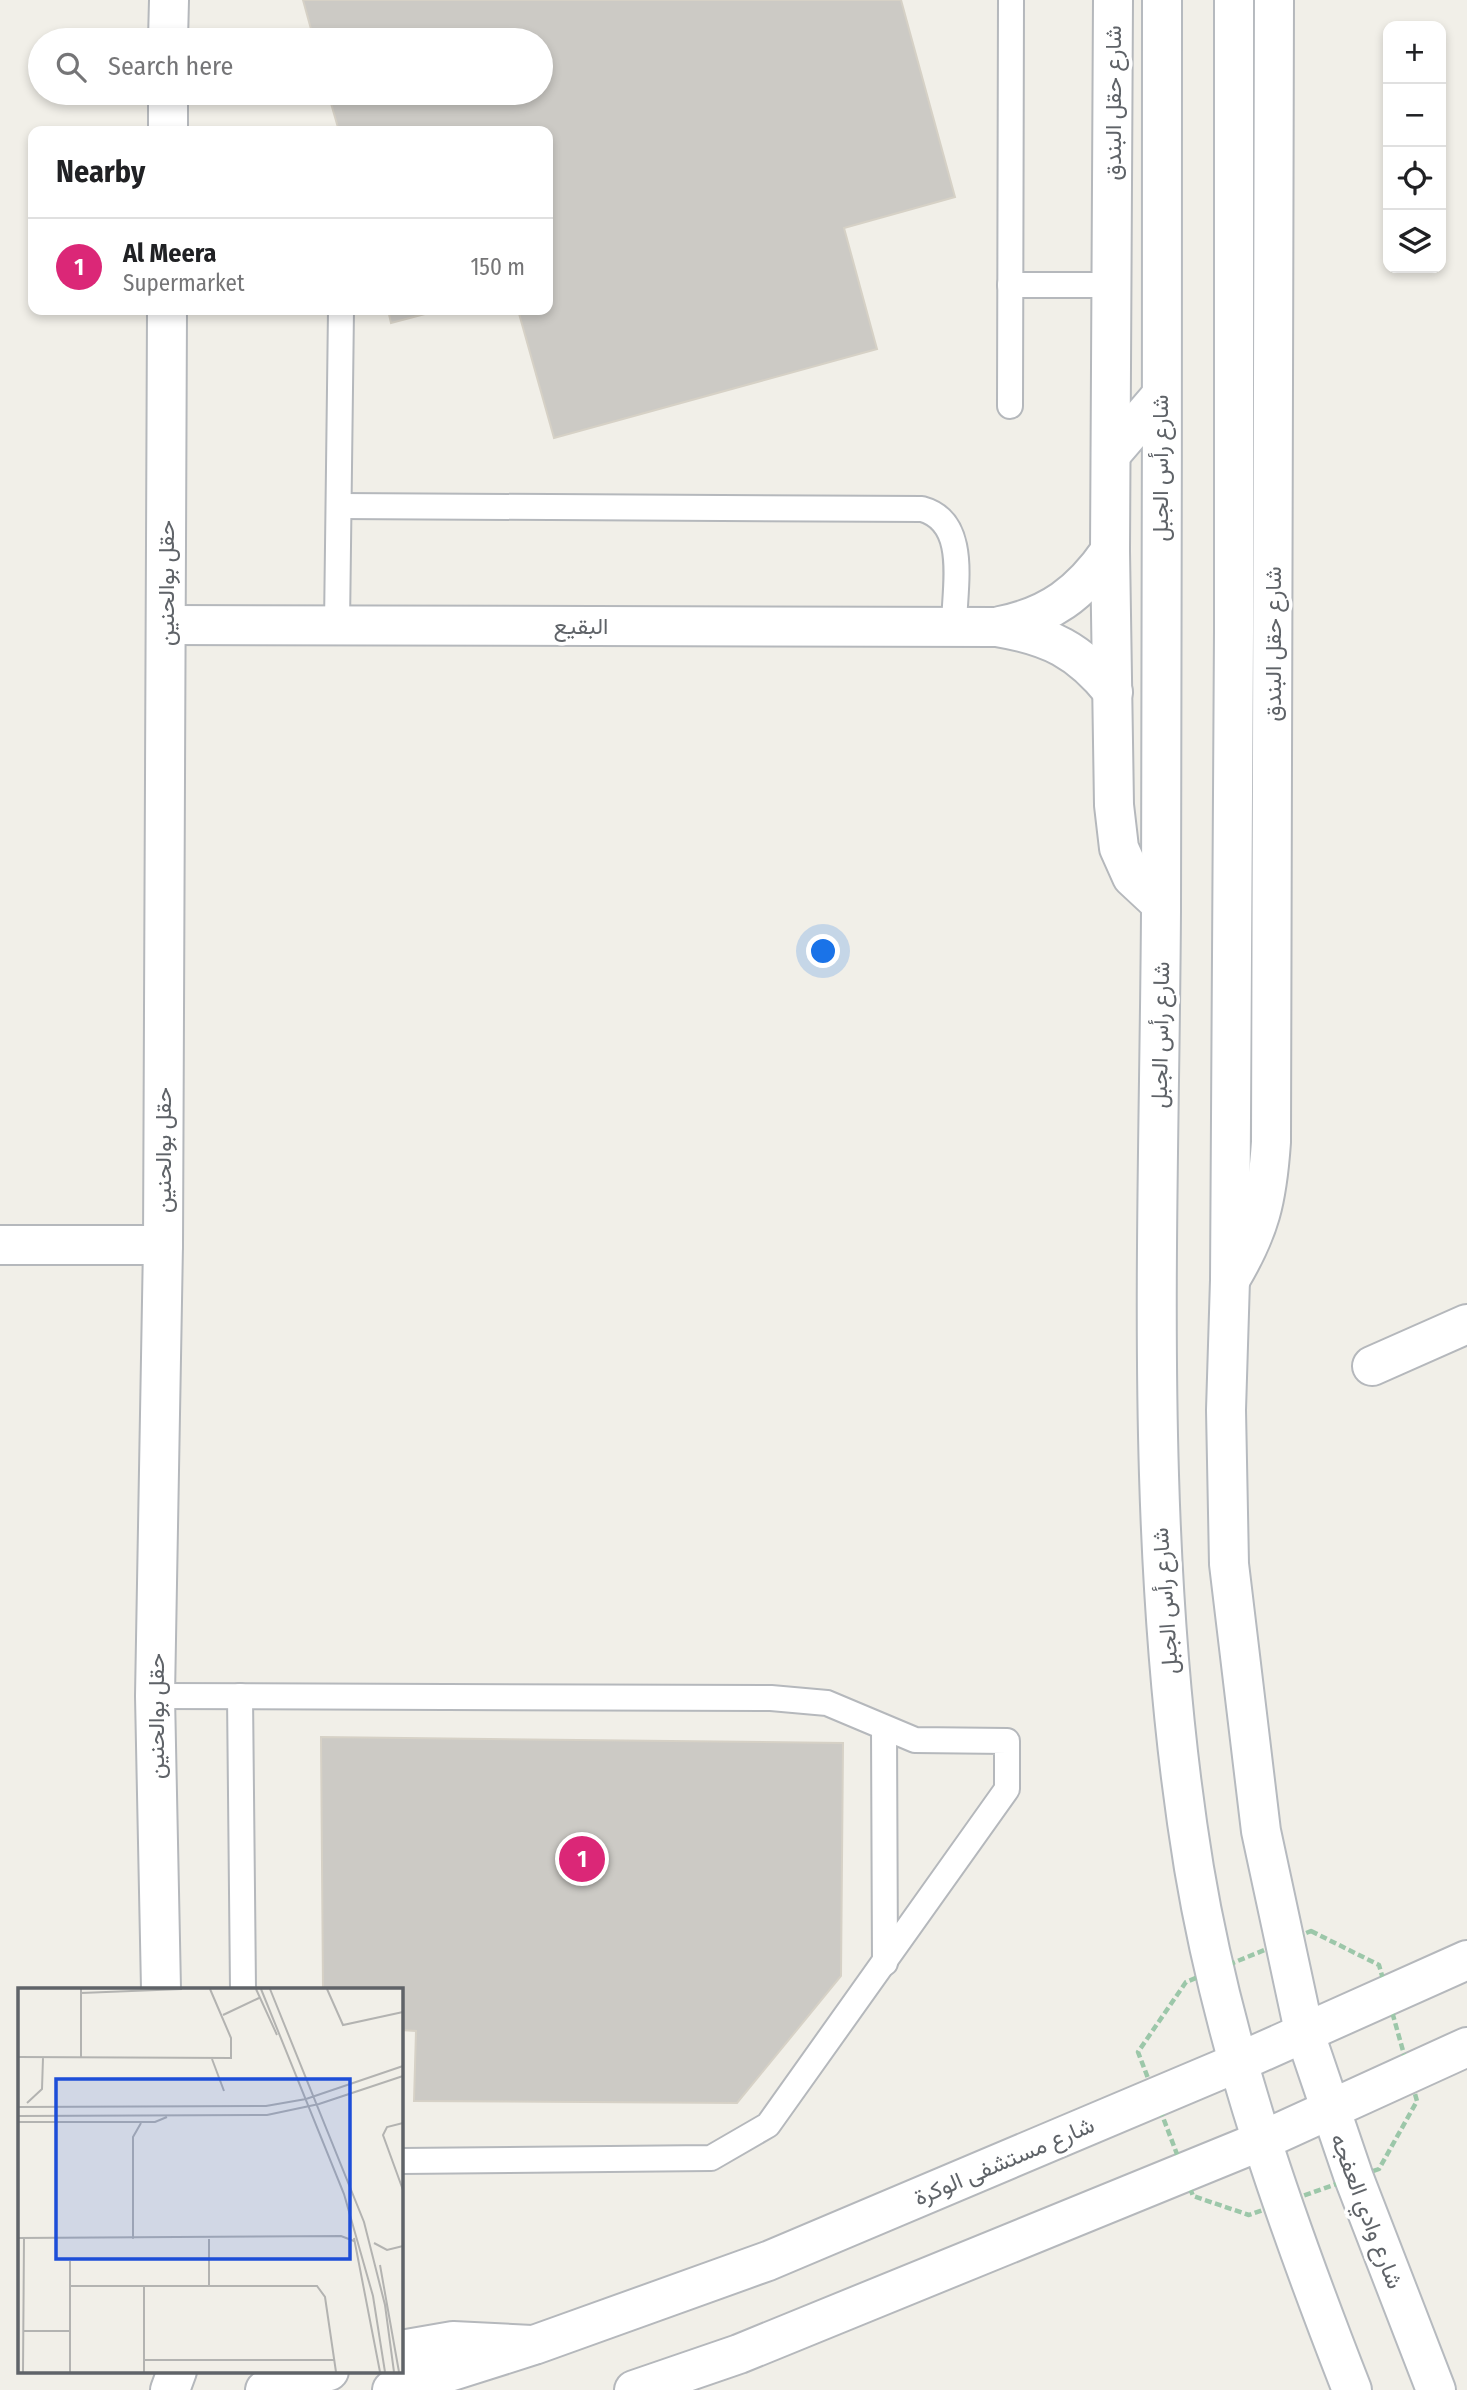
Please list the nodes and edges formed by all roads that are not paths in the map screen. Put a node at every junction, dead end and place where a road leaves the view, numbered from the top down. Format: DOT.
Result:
graph roads {
  1 [pos="169,0"];
  2 [pos="1011,0"];
  3 [pos="1113,0"];
  4 [pos="1162,0"];
  5 [pos="1234,0"];
  6 [pos="1274,0"];
  7 [pos="168,28"];
  8 [pos="168,105"];
  9 [pos="168,126"];
  10 [pos="1010,285"];
  11 [pos="1112,285"];
  12 [pos="167,315"];
  13 [pos="341,315"];
  14 [pos="1160,397"];
  15 [pos="1010,406"];
  16 [pos="1111,454"];
  17 [pos="339,506"];
  18 [pos="1110,551"];
  19 [pos="166,625"];
  20 [pos="337,625"];
  21 [pos="954,627"];
  22 [pos="997,627"];
  23 [pos="1113,692"];
  24 [pos="1161,904"];
  25 [pos="0,1245"];
  26 [pos="163,1245"];
  27 [pos="1230,1280"];
  28 [pos="1467,1324"];
  29 [pos="1372,1366"];
  30 [pos="155,1696"];
  31 [pos="240,1696"];
  32 [pos="884,1728"];
  33 [pos="1467,1960"];
  34 [pos="885,1963"];
  35 [pos="161,1988"];
  36 [pos="243,1988"];
  37 [pos="1304,2031"];
  38 [pos="1467,2047"];
  39 [pos="1239,2062"];
  40 [pos="1330,2112"];
  41 [pos="1261,2141"];
  42 [pos="402,2161"];
  43 [pos="534,2345"];
  44 [pos="402,2350"];
  45 [pos="177,2372"];
  46 [pos="244,2372"];
  47 [pos="296,2381"];
  48 [pos="170,2390"];
  49 [pos="392,2390"];
  50 [pos="635,2390"];
  51 [pos="1352,2390"];
  52 [pos="1436,2390"];
  1 -- 7 [label="street"];
  2 -- 10 [label="lane"];
  3 -- 11 [label="street, شارع حقل البندق"];
  4 -- 14 [label="street, شارع رأس الجبل"];
  5 -- 27 [label="street"];
  6 -- 27 [label="street, شارع حقل البندق"];
  8 -- 9 [label="street"];
  10 -- 11 [label="lane"];
  10 -- 15 [label="lane"];
  11 -- 16 [label="street, شارع حقل البندق"];
  12 -- 19 [label="street, حقل بوالحنين"];
  13 -- 17 [label="lane"];
  14 -- 16 [label="street"];
  14 -- 24 [label="street, شارع رأس الجبل"];
  16 -- 18 [label="street, شارع حقل البندق"];
  17 -- 20 [label="lane"];
  17 -- 21 [label="lane"];
  18 -- 22 [label="street, البقيع"];
  18 -- 23 [label="street, شارع حقل البندق"];
  19 -- 20 [label="street, البقيع"];
  19 -- 26 [label="street, حقل بوالحنين"];
  20 -- 21 [label="street, البقيع"];
  21 -- 22 [label="street, البقيع"];
  22 -- 23 [label="street, البقيع"];
  23 -- 24 [label="street, شارع حقل البندق"];
  24 -- 39 [label="street, شارع رأس الجبل"];
  25 -- 26 [label="street"];
  26 -- 30 [label="street, حقل بوالحنين"];
  27 -- 37 [label="street"];
  28 -- 29 [label="street"];
  30 -- 31 [label="lane"];
  30 -- 35 [label="street, حقل بوالحنين"];
  31 -- 32 [label="lane"];
  31 -- 36 [label="lane"];
  32 -- 34 [label="lane"];
  32 -- 34 [label="lane"];
  33 -- 37 [label="street, شارع مستشفى الوكرة"];
  34 -- 42 [label="lane"];
  37 -- 39 [label="street, شارع مستشفى الوكرة"];
  37 -- 40 [label="street, شارع وادي العفجه"];
  38 -- 40 [label="street"];
  39 -- 41 [label="street"];
  39 -- 43 [label="street, شارع مستشفى الوكرة"];
  40 -- 41 [label="street"];
  40 -- 52 [label="street, شارع وادي العفجه"];
  41 -- 50 [label="street"];
  41 -- 51 [label="street"];
  43 -- 44 [label="street, شارع مستشفى الوكرة"];
  43 -- 49 [label="street, شارع مستشفى الوكرة"];
  45 -- 48 [label="street"];
  46 -- 47 [label="street"];
}
